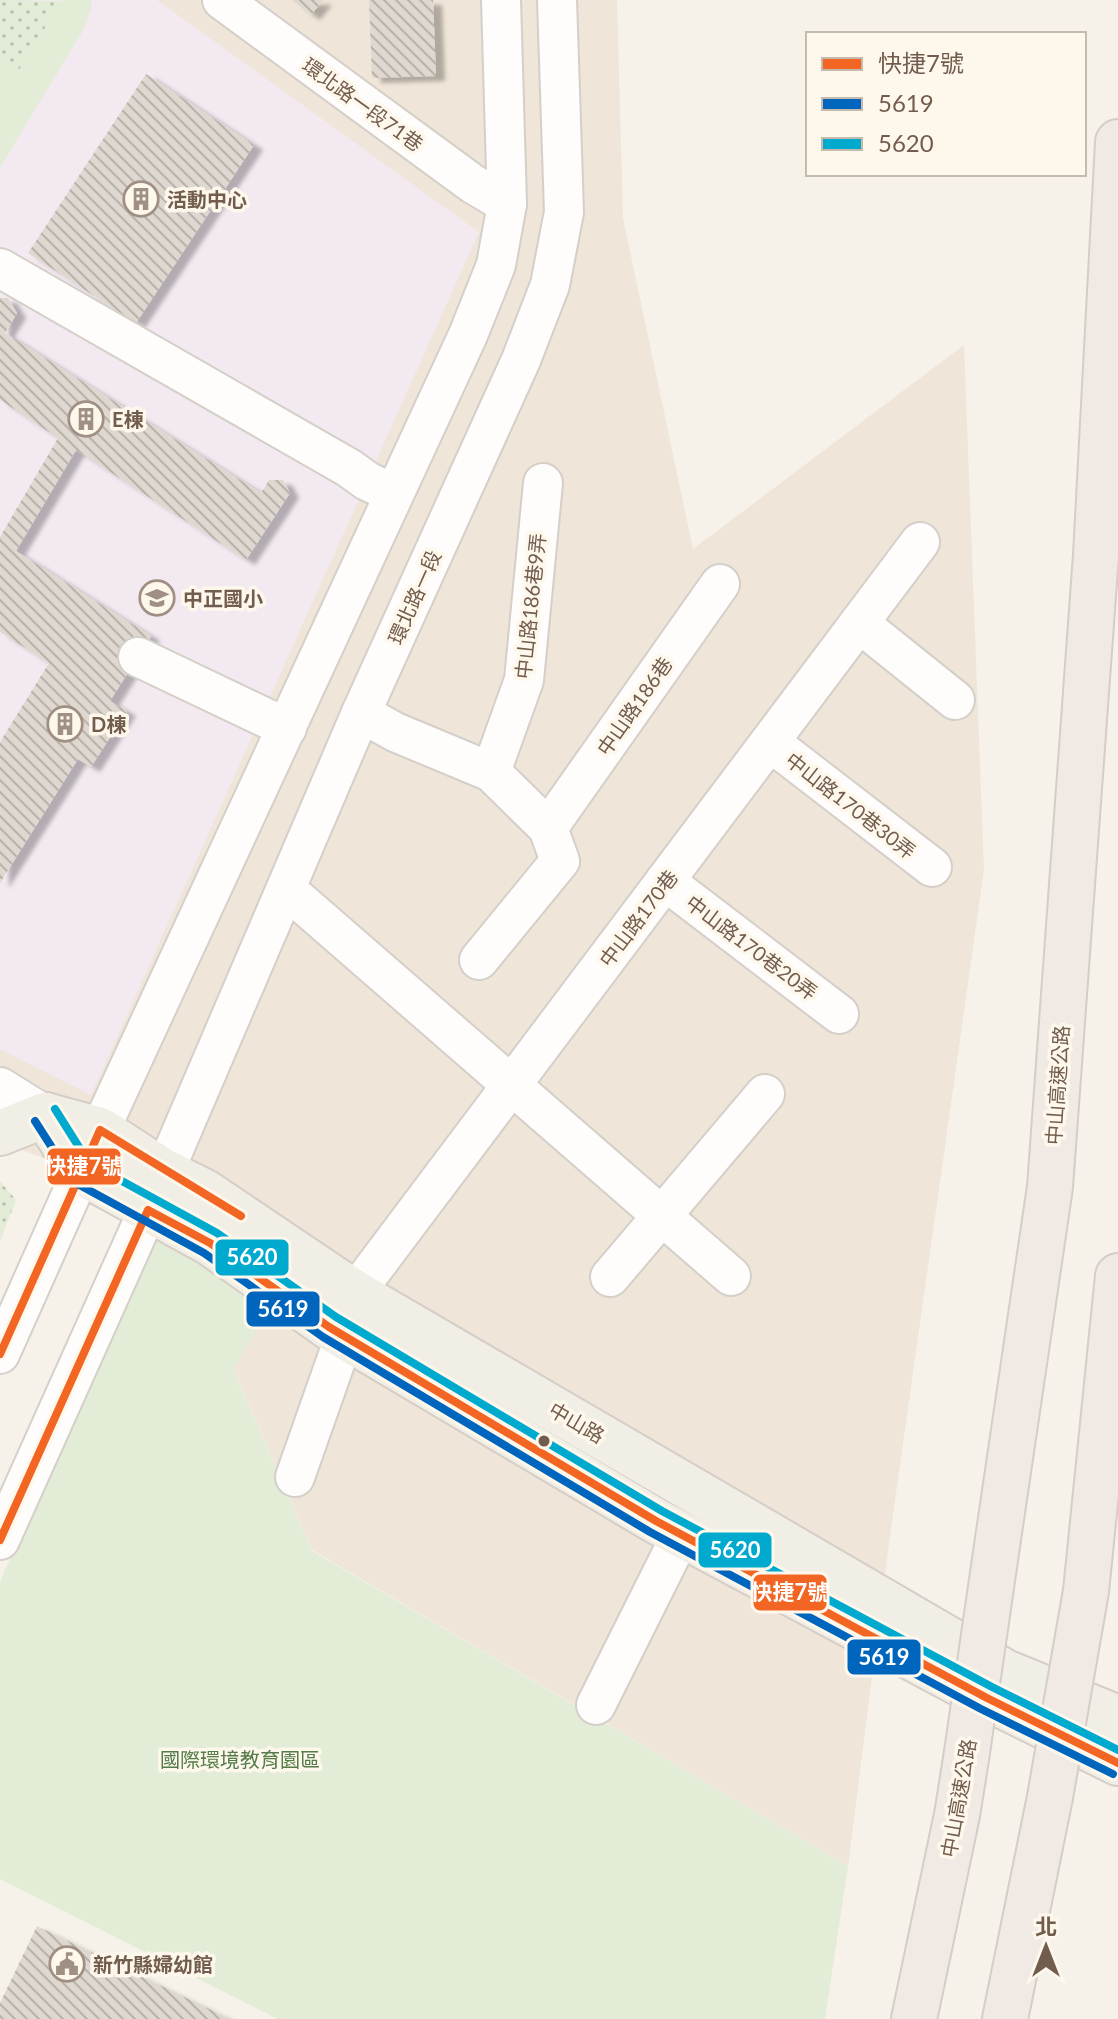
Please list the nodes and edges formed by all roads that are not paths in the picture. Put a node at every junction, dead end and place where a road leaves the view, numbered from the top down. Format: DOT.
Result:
graph roads {
  1 [pos="222,0"];
  2 [pos="501,0"];
  3 [pos="557,0"];
  4 [pos="1118,142"];
  5 [pos="507,204"];
  6 [pos="0,268"];
  7 [pos="543,483"];
  8 [pos="394,494"];
  9 [pos="920,542"];
  10 [pos="720,584"];
  11 [pos="859,623"];
  12 [pos="138,657"];
  13 [pos="955,700"];
  14 [pos="361,713"];
  15 [pos="287,728"];
  16 [pos="770,742"];
  17 [pos="491,772"];
  18 [pos="548,828"];
  19 [pos="932,867"];
  20 [pos="665,881"];
  21 [pos="286,889"];
  22 [pos="479,960"];
  23 [pos="839,1014"];
  24 [pos="511,1085"];
  25 [pos="0,1087"];
  26 [pos="765,1094"];
  27 [pos="45,1115"];
  28 [pos="100,1130"];
  29 [pos="0,1133"];
  30 [pos="81,1172"];
  31 [pos="155,1190"];
  32 [pos="662,1216"];
  33 [pos="731,1276"];
  34 [pos="1118,1276"];
  35 [pos="610,1277"];
  36 [pos="355,1293"];
  37 [pos="345,1335"];
  38 [pos="0,1354"];
  39 [pos="295,1477"];
  40 [pos="681,1535"];
  41 [pos="0,1540"];
  42 [pos="596,1705"];
  43 [pos="1118,1718"];
  44 [pos="1118,1763"];
  45 [pos="914,2019"];
  46 [pos="1005,2019"];
  1 -- 5 [label="street, 環北路一段71巷"];
  2 -- 5 [label="street"];
  3 -- 14 [label="street, 環北路一段"];
  4 -- 45 [label="highway, 中山高速公路, bridge"];
  5 -- 8 [label="street"];
  6 -- 8 [label="street"];
  7 -- 17 [label="street, 中山路186巷9弄"];
  8 -- 15 [label="street"];
  9 -- 11 [label="street, 中山路170巷"];
  10 -- 18 [label="street, 中山路186巷"];
  11 -- 13 [label="street"];
  11 -- 16 [label="street, 中山路170巷"];
  12 -- 15 [label="street"];
  14 -- 17 [label="street"];
  14 -- 21 [label="street, 環北路一段"];
  15 -- 28 [label="street"];
  16 -- 19 [label="street, 中山路170巷30弄"];
  16 -- 20 [label="street, 中山路170巷"];
  17 -- 18 [label="street"];
  18 -- 22 [label="street"];
  20 -- 23 [label="street, 中山路170巷20弄"];
  20 -- 24 [label="street, 中山路170巷"];
  21 -- 24 [label="street"];
  21 -- 31 [label="street, 環北路一段"];
  24 -- 32 [label="street"];
  24 -- 36 [label="street, 中山路170巷"];
  25 -- 27 [label="street, 中山路"];
  26 -- 32 [label="street"];
  27 -- 28 [label="main road, 中山路"];
  27 -- 29 [label="main road"];
  27 -- 30 [label="main road, 中山路"];
  28 -- 30 [label="street"];
  28 -- 31 [label="main road, 中山路"];
  30 -- 31 [label="main road, 中山路"];
  30 -- 38 [label="street"];
  31 -- 36 [label="main road, 中山路"];
  31 -- 37 [label="main road, 中山路"];
  31 -- 41 [label="street, 環北路一段"];
  32 -- 33 [label="street"];
  32 -- 35 [label="street"];
  34 -- 46 [label="highway, bridge"];
  36 -- 43 [label="main road, 中山路"];
  37 -- 39 [label="street"];
  37 -- 40 [label="main road, 中山路"];
  40 -- 42 [label="street"];
  40 -- 44 [label="main road, 中山路"];
}
